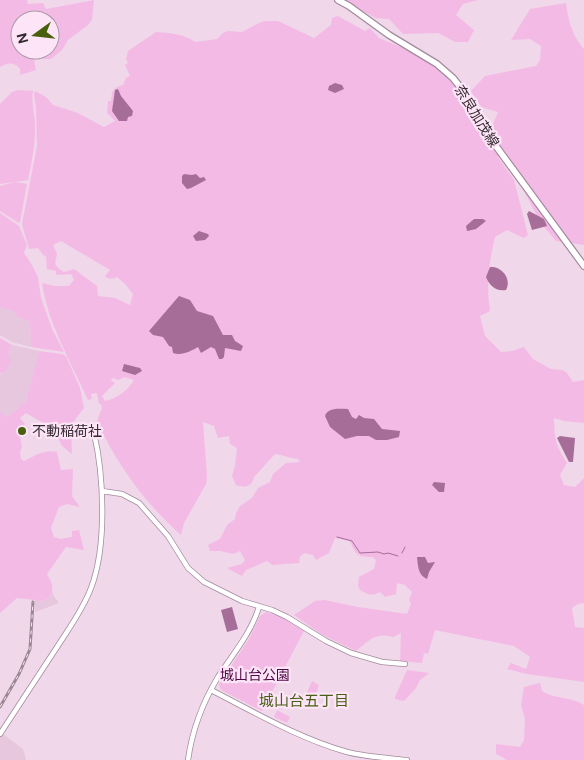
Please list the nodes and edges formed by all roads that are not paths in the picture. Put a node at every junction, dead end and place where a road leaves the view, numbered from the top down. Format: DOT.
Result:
graph roads {
  1 [pos="338,0"];
  2 [pos="584,266"];
  3 [pos="98,428"];
  4 [pos="102,491"];
  5 [pos="259,607"];
  6 [pos="405,664"];
  7 [pos="211,690"];
  8 [pos="0,734"];
  9 [pos="188,760"];
  10 [pos="407,760"];
  1 -- 2 [label="main road, 奈良加茂線"];
  3 -- 4 [label="street"];
  4 -- 5 [label="street"];
  4 -- 8 [label="street"];
  5 -- 6 [label="street"];
  5 -- 7 [label="street"];
  7 -- 9 [label="street"];
  7 -- 10 [label="street"];
}
